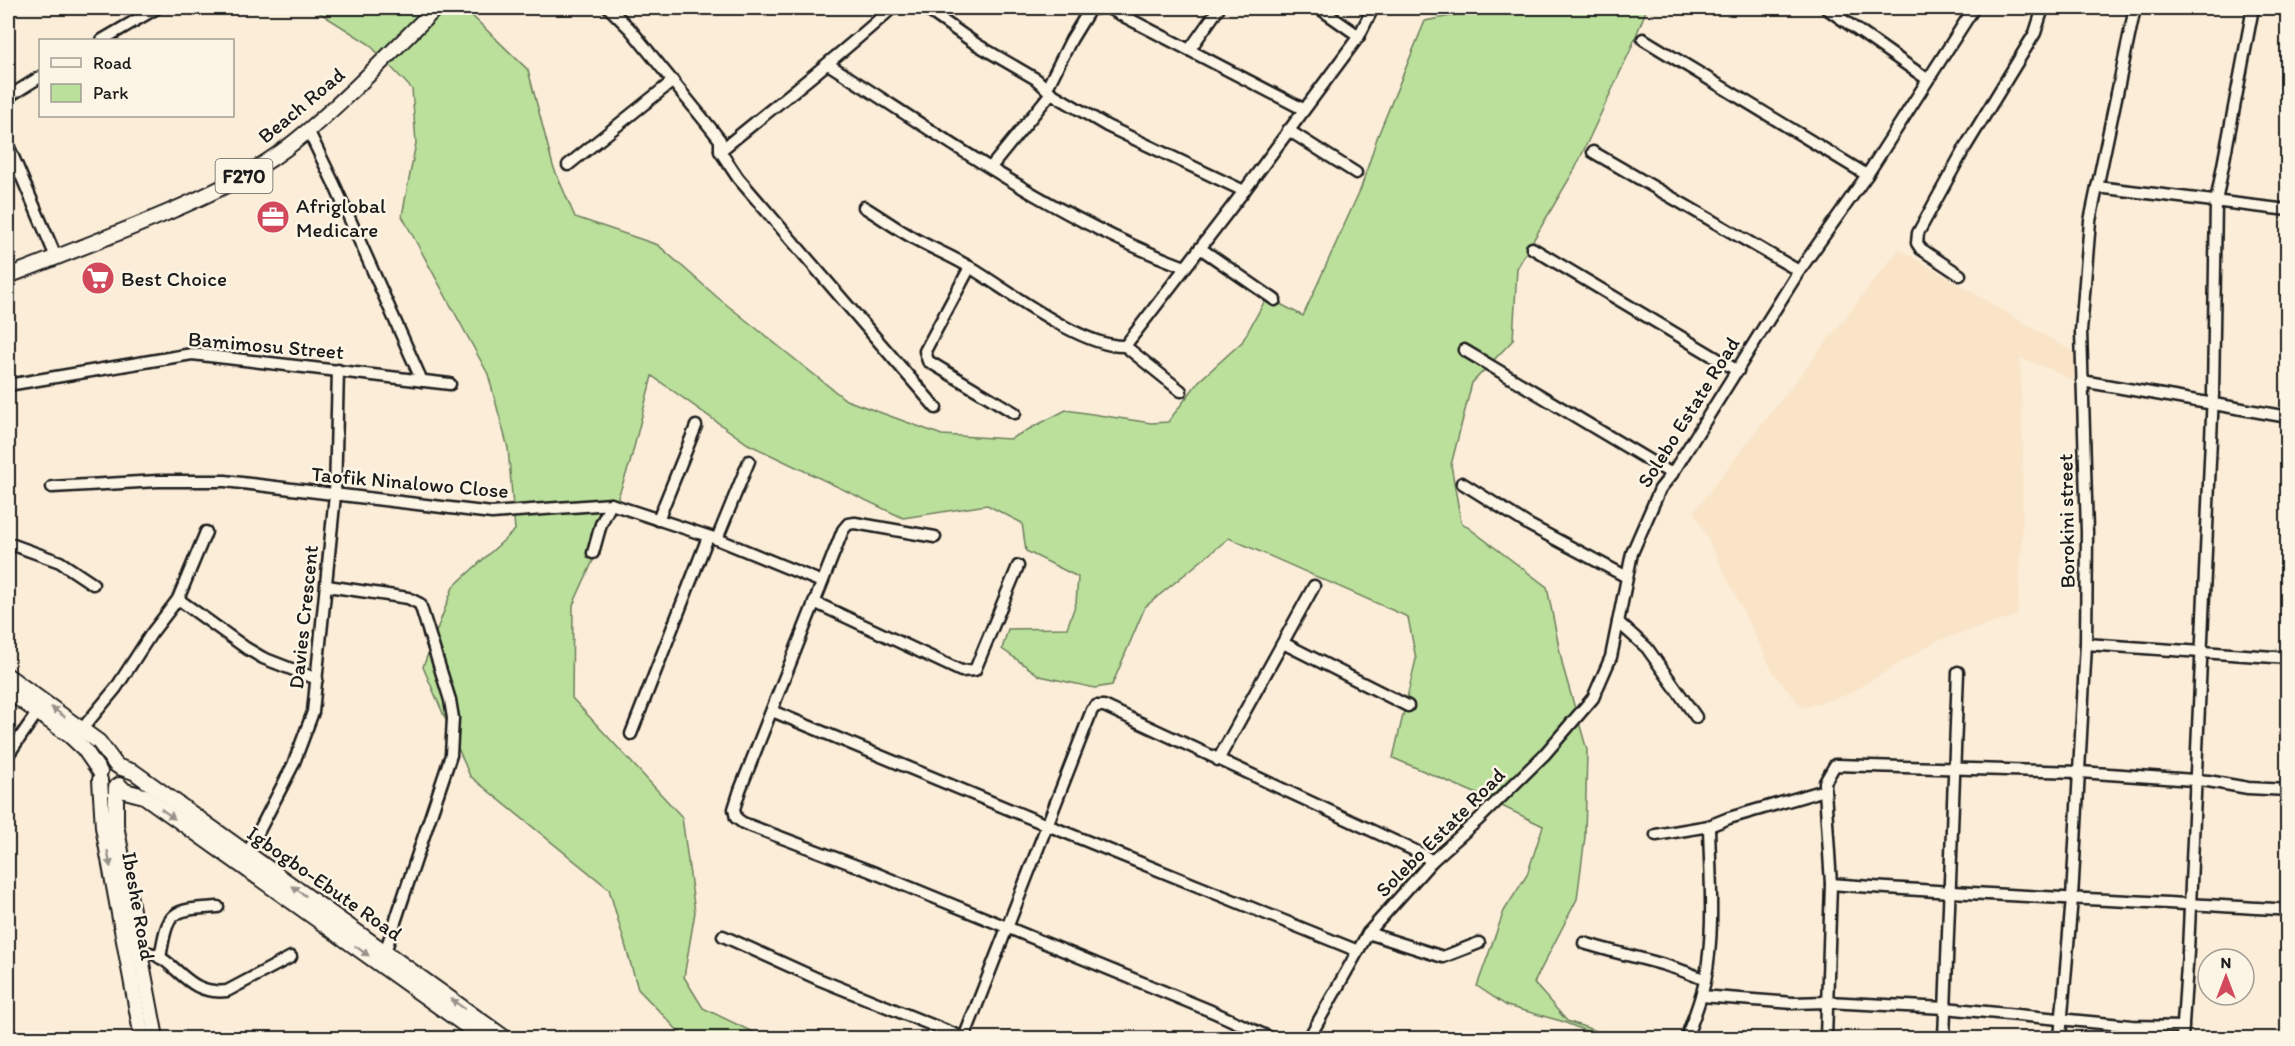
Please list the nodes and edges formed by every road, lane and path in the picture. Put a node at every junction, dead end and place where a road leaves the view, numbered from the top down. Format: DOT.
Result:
graph roads {
  1 [pos="157,8"];
  2 [pos="436,8"];
  3 [pos="609,8"];
  4 [pos="892,8"];
  5 [pos="925,8"];
  6 [pos="1092,8"];
  7 [pos="1108,8"];
  8 [pos="1219,8"];
  9 [pos="1319,8"];
  10 [pos="1373,8"];
  11 [pos="1826,8"];
  12 [pos="1974,8"];
  13 [pos="2043,8"];
  14 [pos="2134,8"];
  15 [pos="2253,8"];
  16 [pos="1359,36"];
  17 [pos="104,39"];
  18 [pos="1643,39"];
  19 [pos="1190,49"];
  20 [pos="828,64"];
  21 [pos="39,78"];
  22 [pos="1927,79"];
  23 [pos="673,81"];
  24 [pos="1049,91"];
  25 [pos="8,97"];
  26 [pos="1303,109"];
  27 [pos="308,130"];
  28 [pos="1288,130"];
  29 [pos="8,145"];
  30 [pos="720,151"];
  31 [pos="1593,152"];
  32 [pos="568,165"];
  33 [pos="992,167"];
  34 [pos="1356,172"];
  35 [pos="1867,175"];
  36 [pos="2097,187"];
  37 [pos="1244,191"];
  38 [pos="2216,202"];
  39 [pos="864,207"];
  40 [pos="2288,210"];
  41 [pos="1200,248"];
  42 [pos="1532,248"];
  43 [pos="56,257"];
  44 [pos="970,267"];
  45 [pos="1185,267"];
  46 [pos="1799,271"];
  47 [pos="1960,275"];
  48 [pos="8,276"];
  49 [pos="1275,300"];
  50 [pos="1125,345"];
  51 [pos="1464,350"];
  52 [pos="338,370"];
  53 [pos="1738,371"];
  54 [pos="422,381"];
  55 [pos="2082,381"];
  56 [pos="450,384"];
  57 [pos="8,385"];
  58 [pos="1181,392"];
  59 [pos="2213,403"];
  60 [pos="936,408"];
  61 [pos="1016,413"];
  62 [pos="2288,417"];
  63 [pos="696,426"];
  64 [pos="749,460"];
  65 [pos="1672,474"];
  66 [pos="1462,483"];
  67 [pos="52,487"];
  68 [pos="335,495"];
  69 [pos="610,504"];
  70 [pos="658,520"];
  71 [pos="206,532"];
  72 [pos="935,537"];
  73 [pos="713,538"];
  74 [pos="8,543"];
  75 [pos="593,553"];
  76 [pos="1018,566"];
  77 [pos="1628,577"];
  78 [pos="822,582"];
  79 [pos="93,584"];
  80 [pos="327,586"];
  81 [pos="1314,586"];
  82 [pos="178,598"];
  83 [pos="814,602"];
  84 [pos="1618,622"];
  85 [pos="1283,643"];
  86 [pos="2086,644"];
  87 [pos="2200,653"];
  88 [pos="2288,658"];
  89 [pos="1958,672"];
  90 [pos="8,676"];
  91 [pos="317,679"];
  92 [pos="8,691"];
  93 [pos="1408,706"];
  94 [pos="772,711"];
  95 [pos="37,713"];
  96 [pos="1696,717"];
  97 [pos="82,729"];
  98 [pos="631,734"];
  99 [pos="8,755"];
  100 [pos="1218,760"];
  101 [pos="117,766"];
  102 [pos="1954,768"];
  103 [pos="2080,772"];
  104 [pos="100,776"];
  105 [pos="2194,781"];
  106 [pos="118,786"];
  107 [pos="1825,790"];
  108 [pos="2288,790"];
  109 [pos="1047,825"];
  110 [pos="1709,826"];
  111 [pos="1656,835"];
  112 [pos="244,860"];
  113 [pos="1432,861"];
  114 [pos="1831,884"];
  115 [pos="1949,892"];
  116 [pos="2072,898"];
  117 [pos="2188,903"];
  118 [pos="218,907"];
  119 [pos="2288,910"];
  120 [pos="1005,928"];
  121 [pos="1368,933"];
  122 [pos="723,936"];
  123 [pos="1584,943"];
  124 [pos="1479,944"];
  125 [pos="140,951"];
  126 [pos="1358,951"];
  127 [pos="385,952"];
  128 [pos="291,957"];
  129 [pos="160,958"];
  130 [pos="1705,980"];
  131 [pos="1701,996"];
  132 [pos="1827,1002"];
  133 [pos="1945,1008"];
  134 [pos="2061,1018"];
  135 [pos="2182,1033"];
  136 [pos="142,1038"];
  137 [pos="156,1038"];
  138 [pos="483,1038"];
  139 [pos="505,1038"];
  140 [pos="964,1038"];
  141 [pos="1270,1038"];
  142 [pos="1310,1038"];
  143 [pos="1686,1038"];
  144 [pos="1826,1038"];
  145 [pos="1944,1038"];
  146 [pos="2060,1038"];
  1 -- 17 [label="street"];
  2 -- 27 [label="main road, Beach Road / F270"];
  3 -- 23 [label="street"];
  4 -- 20 [label="street"];
  5 -- 24 [label="street"];
  6 -- 24 [label="street"];
  7 -- 19 [label="street"];
  8 -- 19 [label="street"];
  9 -- 16 [label="street"];
  10 -- 16 [label="street"];
  11 -- 22 [label="street"];
  12 -- 22 [label="street, Solebo Estate Road"];
  13 -- 47 [label="street"];
  14 -- 36 [label="street, Borokini street"];
  15 -- 38 [label="street"];
  16 -- 26 [label="street"];
  18 -- 35 [label="street"];
  19 -- 26 [label="street"];
  20 -- 30 [label="street"];
  20 -- 33 [label="street"];
  21 -- 25 [label="street"];
  22 -- 35 [label="street, Solebo Estate Road"];
  23 -- 30 [label="street"];
  23 -- 32 [label="street"];
  24 -- 33 [label="street"];
  24 -- 37 [label="street"];
  26 -- 28 [label="street"];
  27 -- 43 [label="main road, Beach Road / F270"];
  27 -- 54 [label="street"];
  28 -- 34 [label="street"];
  28 -- 37 [label="street"];
  29 -- 43 [label="street"];
  30 -- 60 [label="street"];
  31 -- 46 [label="street"];
  33 -- 45 [label="street"];
  35 -- 46 [label="street, Solebo Estate Road"];
  36 -- 38 [label="street"];
  36 -- 55 [label="street, Borokini street"];
  37 -- 41 [label="street"];
  38 -- 40 [label="street"];
  38 -- 59 [label="street"];
  39 -- 44 [label="street"];
  41 -- 45 [label="street"];
  41 -- 49 [label="street"];
  42 -- 53 [label="street"];
  43 -- 48 [label="main road, Beach Road / F270"];
  44 -- 50 [label="street"];
  44 -- 61 [label="street"];
  45 -- 50 [label="street"];
  46 -- 53 [label="street, Solebo Estate Road"];
  50 -- 58 [label="street"];
  51 -- 65 [label="street"];
  52 -- 54 [label="street, Bamimosu Street"];
  52 -- 57 [label="street, Bamimosu Street"];
  52 -- 68 [label="street, Davies Crescent"];
  53 -- 65 [label="street, Solebo Estate Road"];
  54 -- 56 [label="street, Bamimosu Street"];
  55 -- 59 [label="street"];
  55 -- 86 [label="street, Borokini street"];
  59 -- 62 [label="street"];
  59 -- 87 [label="street"];
  63 -- 70 [label="street"];
  64 -- 73 [label="street"];
  65 -- 77 [label="street, Solebo Estate Road"];
  66 -- 77 [label="street"];
  67 -- 68 [label="street, Taofik Ninalowo Close"];
  68 -- 69 [label="street, Taofik Ninalowo Close"];
  68 -- 80 [label="street, Davies Crescent"];
  69 -- 70 [label="street, Taofik Ninalowo Close"];
  69 -- 75 [label="street"];
  70 -- 73 [label="street, Taofik Ninalowo Close"];
  71 -- 82 [label="street"];
  72 -- 78 [label="street"];
  73 -- 78 [label="street, Taofik Ninalowo Close"];
  73 -- 98 [label="street"];
  74 -- 79 [label="street"];
  76 -- 83 [label="street"];
  77 -- 84 [label="street, Solebo Estate Road"];
  78 -- 83 [label="street"];
  80 -- 91 [label="street, Davies Crescent"];
  80 -- 127 [label="street"];
  81 -- 85 [label="street"];
  82 -- 91 [label="street"];
  82 -- 97 [label="street"];
  83 -- 94 [label="street"];
  84 -- 96 [label="street"];
  84 -- 113 [label="street, Solebo Estate Road"];
  85 -- 93 [label="street"];
  85 -- 100 [label="street"];
  86 -- 87 [label="street"];
  86 -- 103 [label="street, Borokini street"];
  87 -- 88 [label="street"];
  87 -- 105 [label="street"];
  89 -- 102 [label="street"];
  97 -- 90 [label="main road, one-way"];
  91 -- 112 [label="street, Davies Crescent"];
  92 -- 95 [label="main road"];
  94 -- 109 [label="street"];
  94 -- 120 [label="street"];
  95 -- 99 [label="street"];
  95 -- 104 [label="main road"];
  97 -- 101 [label="main road"];
  100 -- 109 [label="street"];
  100 -- 113 [label="street"];
  101 -- 104 [label="main road"];
  101 -- 106 [label="main road"];
  101 -- 112 [label="main road, Igbogbo-Ebute Road"];
  102 -- 103 [label="street"];
  102 -- 107 [label="street"];
  102 -- 115 [label="street"];
  103 -- 105 [label="street"];
  103 -- 116 [label="street, Borokini street"];
  104 -- 106 [label="main road"];
  104 -- 136 [label="main road, Ibeshe Road, one-way"];
  105 -- 108 [label="street"];
  105 -- 117 [label="street"];
  106 -- 112 [label="main road, Igbogbo-Ebute Road, one-way"];
  106 -- 125 [label="main road, Ibeshe Road"];
  107 -- 110 [label="street"];
  107 -- 114 [label="street"];
  109 -- 120 [label="street"];
  109 -- 126 [label="street"];
  110 -- 111 [label="street"];
  110 -- 130 [label="street"];
  127 -- 112 [label="main road, Igbogbo-Ebute Road, one-way"];
  112 -- 138 [label="main road, Igbogbo-Ebute Road, one-way"];
  113 -- 121 [label="street, Solebo Estate Road"];
  114 -- 115 [label="street"];
  114 -- 132 [label="street"];
  115 -- 116 [label="street"];
  115 -- 133 [label="street"];
  116 -- 117 [label="street"];
  116 -- 134 [label="street, Borokini street"];
  117 -- 119 [label="street"];
  117 -- 135 [label="street"];
  118 -- 129 [label="street"];
  120 -- 140 [label="street"];
  120 -- 141 [label="street"];
  121 -- 124 [label="street"];
  121 -- 126 [label="street, Solebo Estate Road"];
  122 -- 140 [label="street"];
  123 -- 130 [label="street"];
  125 -- 129 [label="street"];
  125 -- 137 [label="main road, Ibeshe Road"];
  126 -- 142 [label="street, Solebo Estate Road"];
  139 -- 127 [label="main road, Igbogbo-Ebute Road, one-way"];
  128 -- 129 [label="street"];
  130 -- 131 [label="street"];
  131 -- 132 [label="street"];
  131 -- 143 [label="street"];
  132 -- 133 [label="street"];
  132 -- 144 [label="street"];
  133 -- 134 [label="street"];
  133 -- 145 [label="street"];
  134 -- 135 [label="street"];
  134 -- 146 [label="street, Borokini street"];
}
